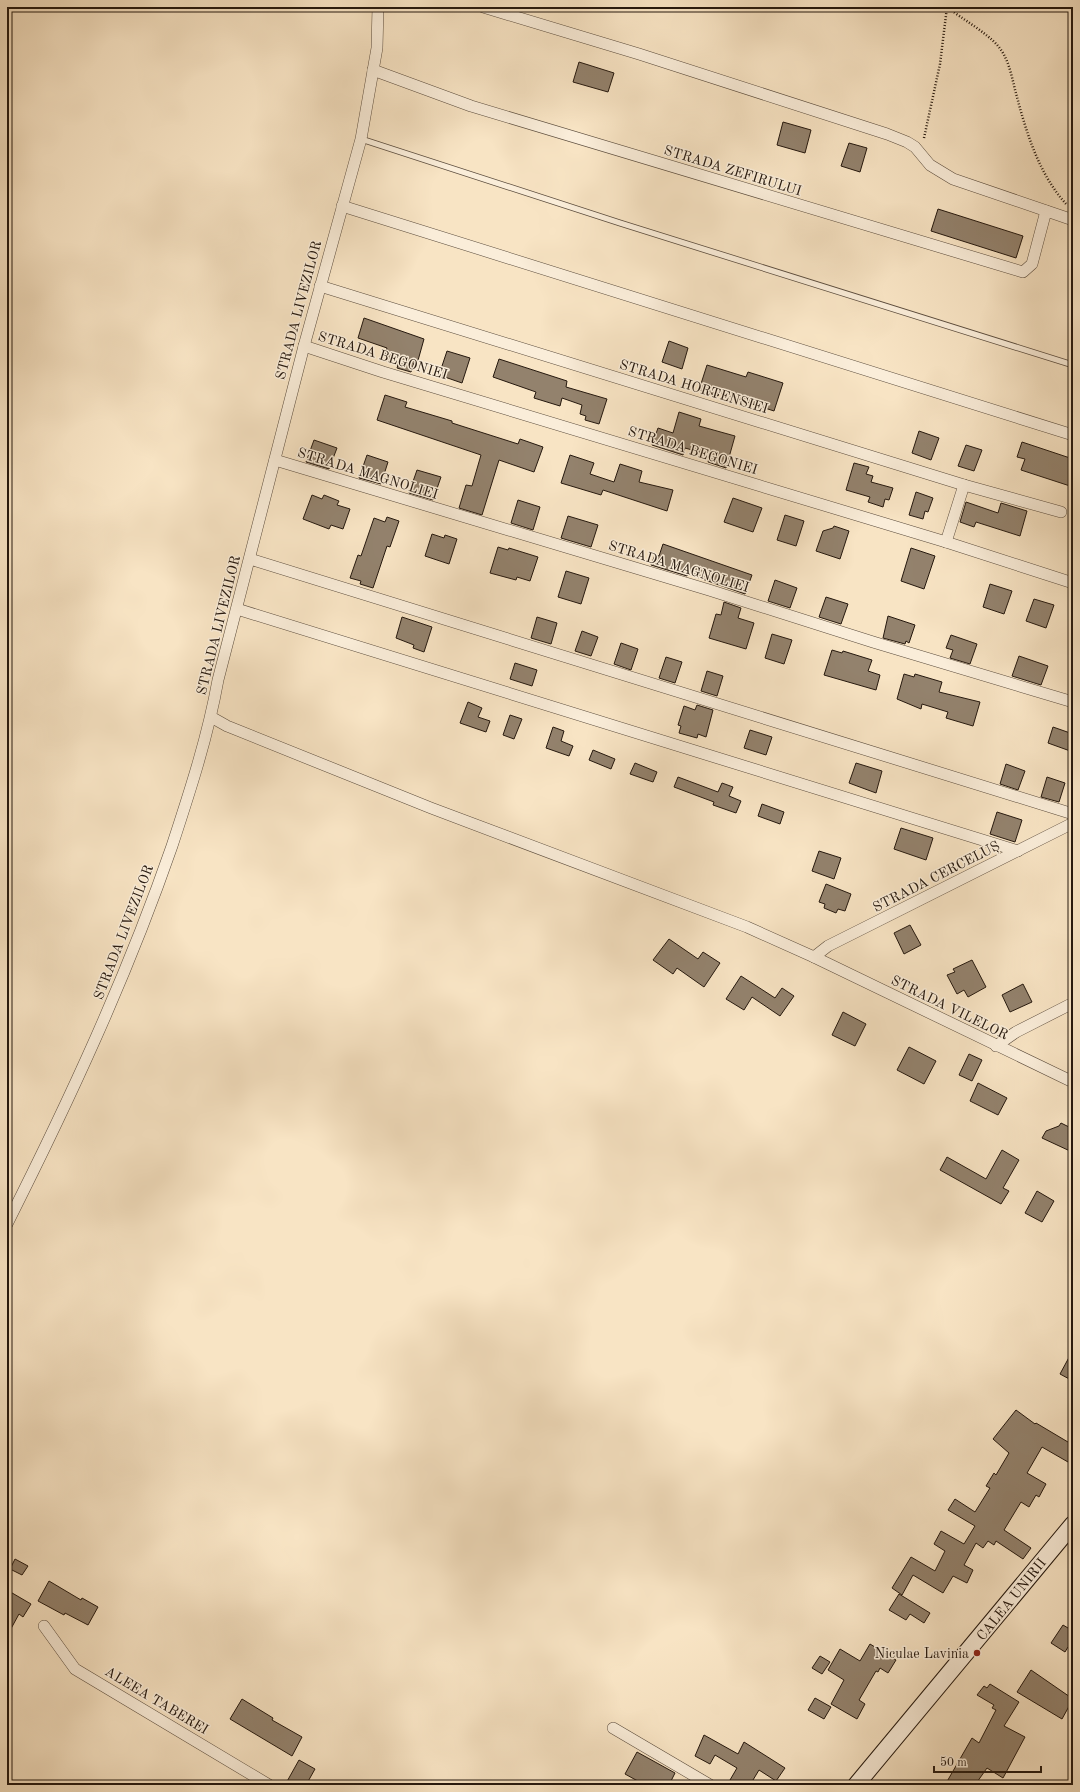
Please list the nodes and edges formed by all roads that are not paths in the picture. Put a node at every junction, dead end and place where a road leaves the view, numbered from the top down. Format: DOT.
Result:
graph roads {
  1 [pos="378,7"];
  2 [pos="483,7"];
  3 [pos="373,70"];
  4 [pos="361,139"];
  5 [pos="342,206"];
  6 [pos="1046,211"];
  7 [pos="1073,220"];
  8 [pos="320,286"];
  9 [pos="304,346"];
  10 [pos="1073,365"];
  11 [pos="1073,435"];
  12 [pos="275,460"];
  13 [pos="964,484"];
  14 [pos="1061,512"];
  15 [pos="946,542"];
  16 [pos="250,559"];
  17 [pos="1073,583"];
  18 [pos="237,609"];
  19 [pos="1073,702"];
  20 [pos="211,717"];
  21 [pos="1073,814"];
  22 [pos="1073,823"];
  23 [pos="1018,851"];
  24 [pos="814,957"];
  25 [pos="1073,1003"];
  26 [pos="996,1046"];
  27 [pos="1073,1082"];
  28 [pos="7,1224"];
  29 [pos="1073,1524"];
  30 [pos="44,1626"];
  31 [pos="613,1728"];
  32 [pos="269,1785"];
  33 [pos="710,1785"];
  34 [pos="856,1785"];
  1 -- 3 [label="street, STRADA LIVEZILOR"];
  2 -- 6 [label="street"];
  3 -- 4 [label="street, STRADA LIVEZILOR"];
  3 -- 6 [label="street, STRADA ZEFIRULUI"];
  4 -- 5 [label="street, STRADA LIVEZILOR"];
  4 -- 10 [label="lane"];
  5 -- 8 [label="street, STRADA LIVEZILOR"];
  5 -- 11 [label="street"];
  6 -- 7 [label="street"];
  8 -- 9 [label="street, STRADA LIVEZILOR"];
  8 -- 13 [label="street, STRADA HORTENSIEI"];
  9 -- 12 [label="street, STRADA LIVEZILOR"];
  9 -- 15 [label="street, STRADA BEGONIEI"];
  12 -- 16 [label="street, STRADA LIVEZILOR"];
  12 -- 19 [label="street, STRADA MAGNOLIEI"];
  13 -- 14 [label="street, STRADA HORTENSIEI"];
  13 -- 15 [label="street"];
  15 -- 17 [label="street, STRADA BEGONIEI"];
  16 -- 18 [label="street, STRADA LIVEZILOR"];
  16 -- 21 [label="street"];
  18 -- 20 [label="street, STRADA LIVEZILOR"];
  18 -- 23 [label="street"];
  20 -- 24 [label="street, STRADA VILELOR"];
  20 -- 28 [label="street, STRADA LIVEZILOR"];
  22 -- 23 [label="street, STRADA CERCELUȘ"];
  23 -- 24 [label="street, STRADA CERCELUȘ"];
  24 -- 26 [label="street, STRADA VILELOR"];
  25 -- 26 [label="street"];
  26 -- 27 [label="street, STRADA VILELOR"];
  29 -- 34 [label="main road, CALEA UNIRII"];
  30 -- 32 [label="street, ALEEA TABEREI"];
  31 -- 33 [label="street"];
}
